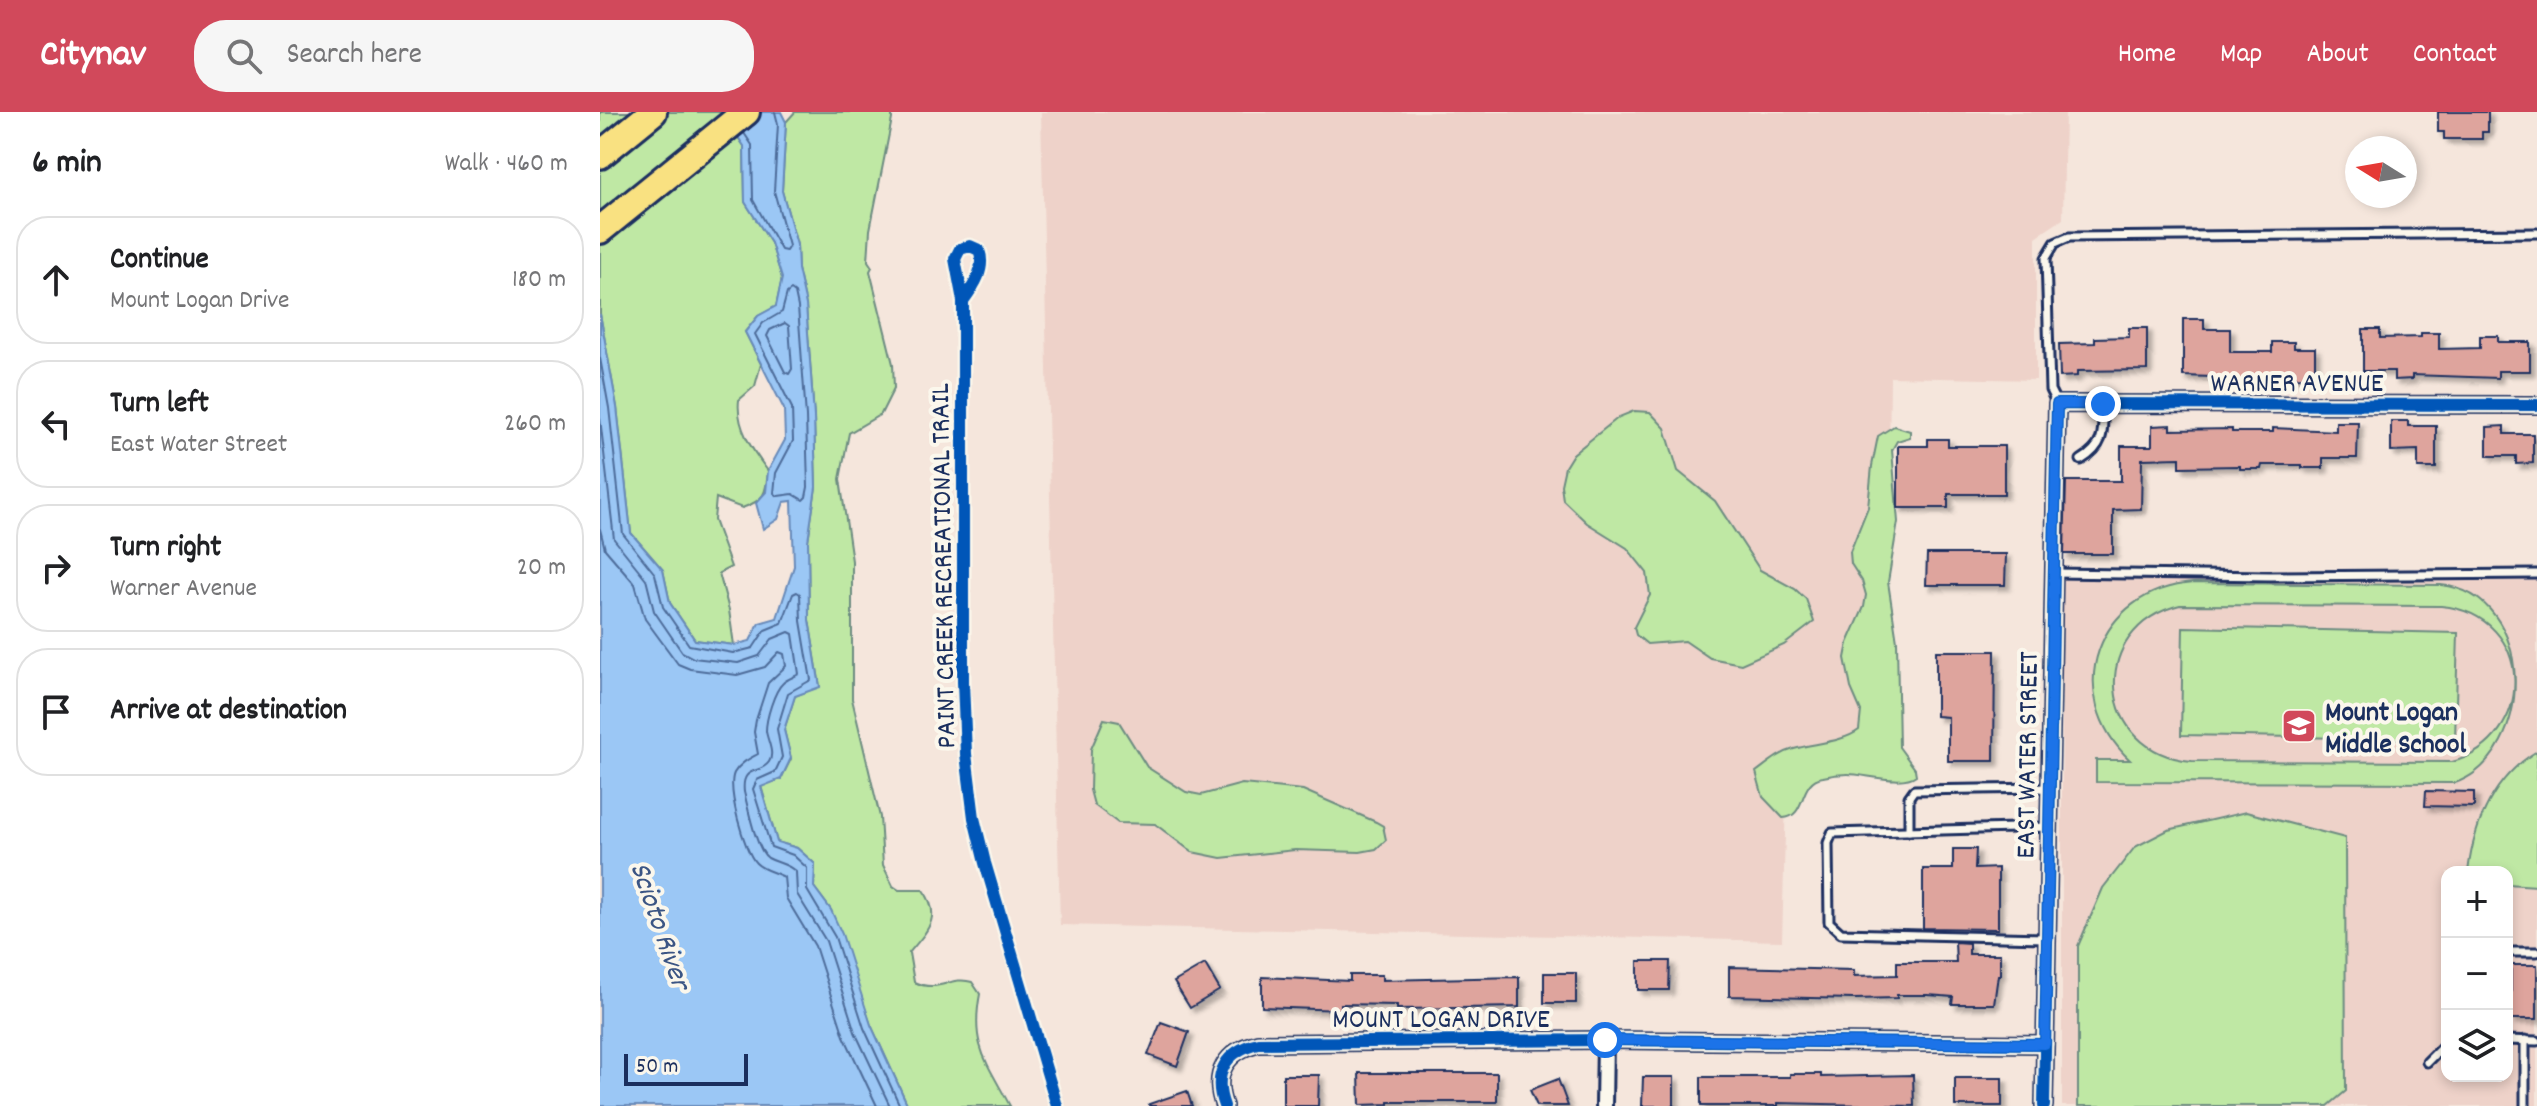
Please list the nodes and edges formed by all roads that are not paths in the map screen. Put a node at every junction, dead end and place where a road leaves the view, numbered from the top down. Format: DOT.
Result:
graph roads {
  1 [pos="653,112"];
  2 [pos="746,112"];
  3 [pos="600,155"];
  4 [pos="600,230"];
  5 [pos="2537,233"];
  6 [pos="2057,404"];
  7 [pos="2103,404"];
  8 [pos="2537,405"];
  9 [pos="2081,460"];
  10 [pos="2054,573"];
  11 [pos="2537,574"];
  12 [pos="2050,788"];
  13 [pos="2050,827"];
  14 [pos="1909,831"];
  15 [pos="2047,938"];
  16 [pos="2513,952"];
  17 [pos="2537,952"];
  18 [pos="1605,1040"];
  19 [pos="2513,1040"];
  20 [pos="2525,1040"];
  21 [pos="2537,1041"];
  22 [pos="2045,1044"];
  23 [pos="2441,1048"];
  24 [pos="2427,1062"];
  25 [pos="1224,1106"];
  26 [pos="1604,1106"];
  27 [pos="2044,1106"];
  28 [pos="2525,1106"];
  1 -- 3 [label="highway"];
  2 -- 4 [label="highway"];
  5 -- 6 [label="lane"];
  6 -- 7 [label="street, WARNER AVENUE"];
  6 -- 10 [label="street, EAST WATER STREET"];
  7 -- 8 [label="street, WARNER AVENUE"];
  7 -- 9 [label="lane"];
  10 -- 11 [label="lane"];
  10 -- 12 [label="street, EAST WATER STREET"];
  12 -- 13 [label="street, EAST WATER STREET"];
  12 -- 14 [label="lane"];
  13 -- 14 [label="lane"];
  13 -- 15 [label="street, EAST WATER STREET"];
  14 -- 15 [label="lane"];
  15 -- 22 [label="street, EAST WATER STREET"];
  16 -- 17 [label="lane"];
  18 -- 22 [label="street, MOUNT LOGAN DRIVE"];
  18 -- 25 [label="street, MOUNT LOGAN DRIVE"];
  18 -- 26 [label="street"];
  19 -- 20 [label="lane"];
  20 -- 21 [label="lane"];
  20 -- 28 [label="lane"];
  22 -- 27 [label="street, EAST WATER STREET"];
  23 -- 24 [label="lane"];
}
